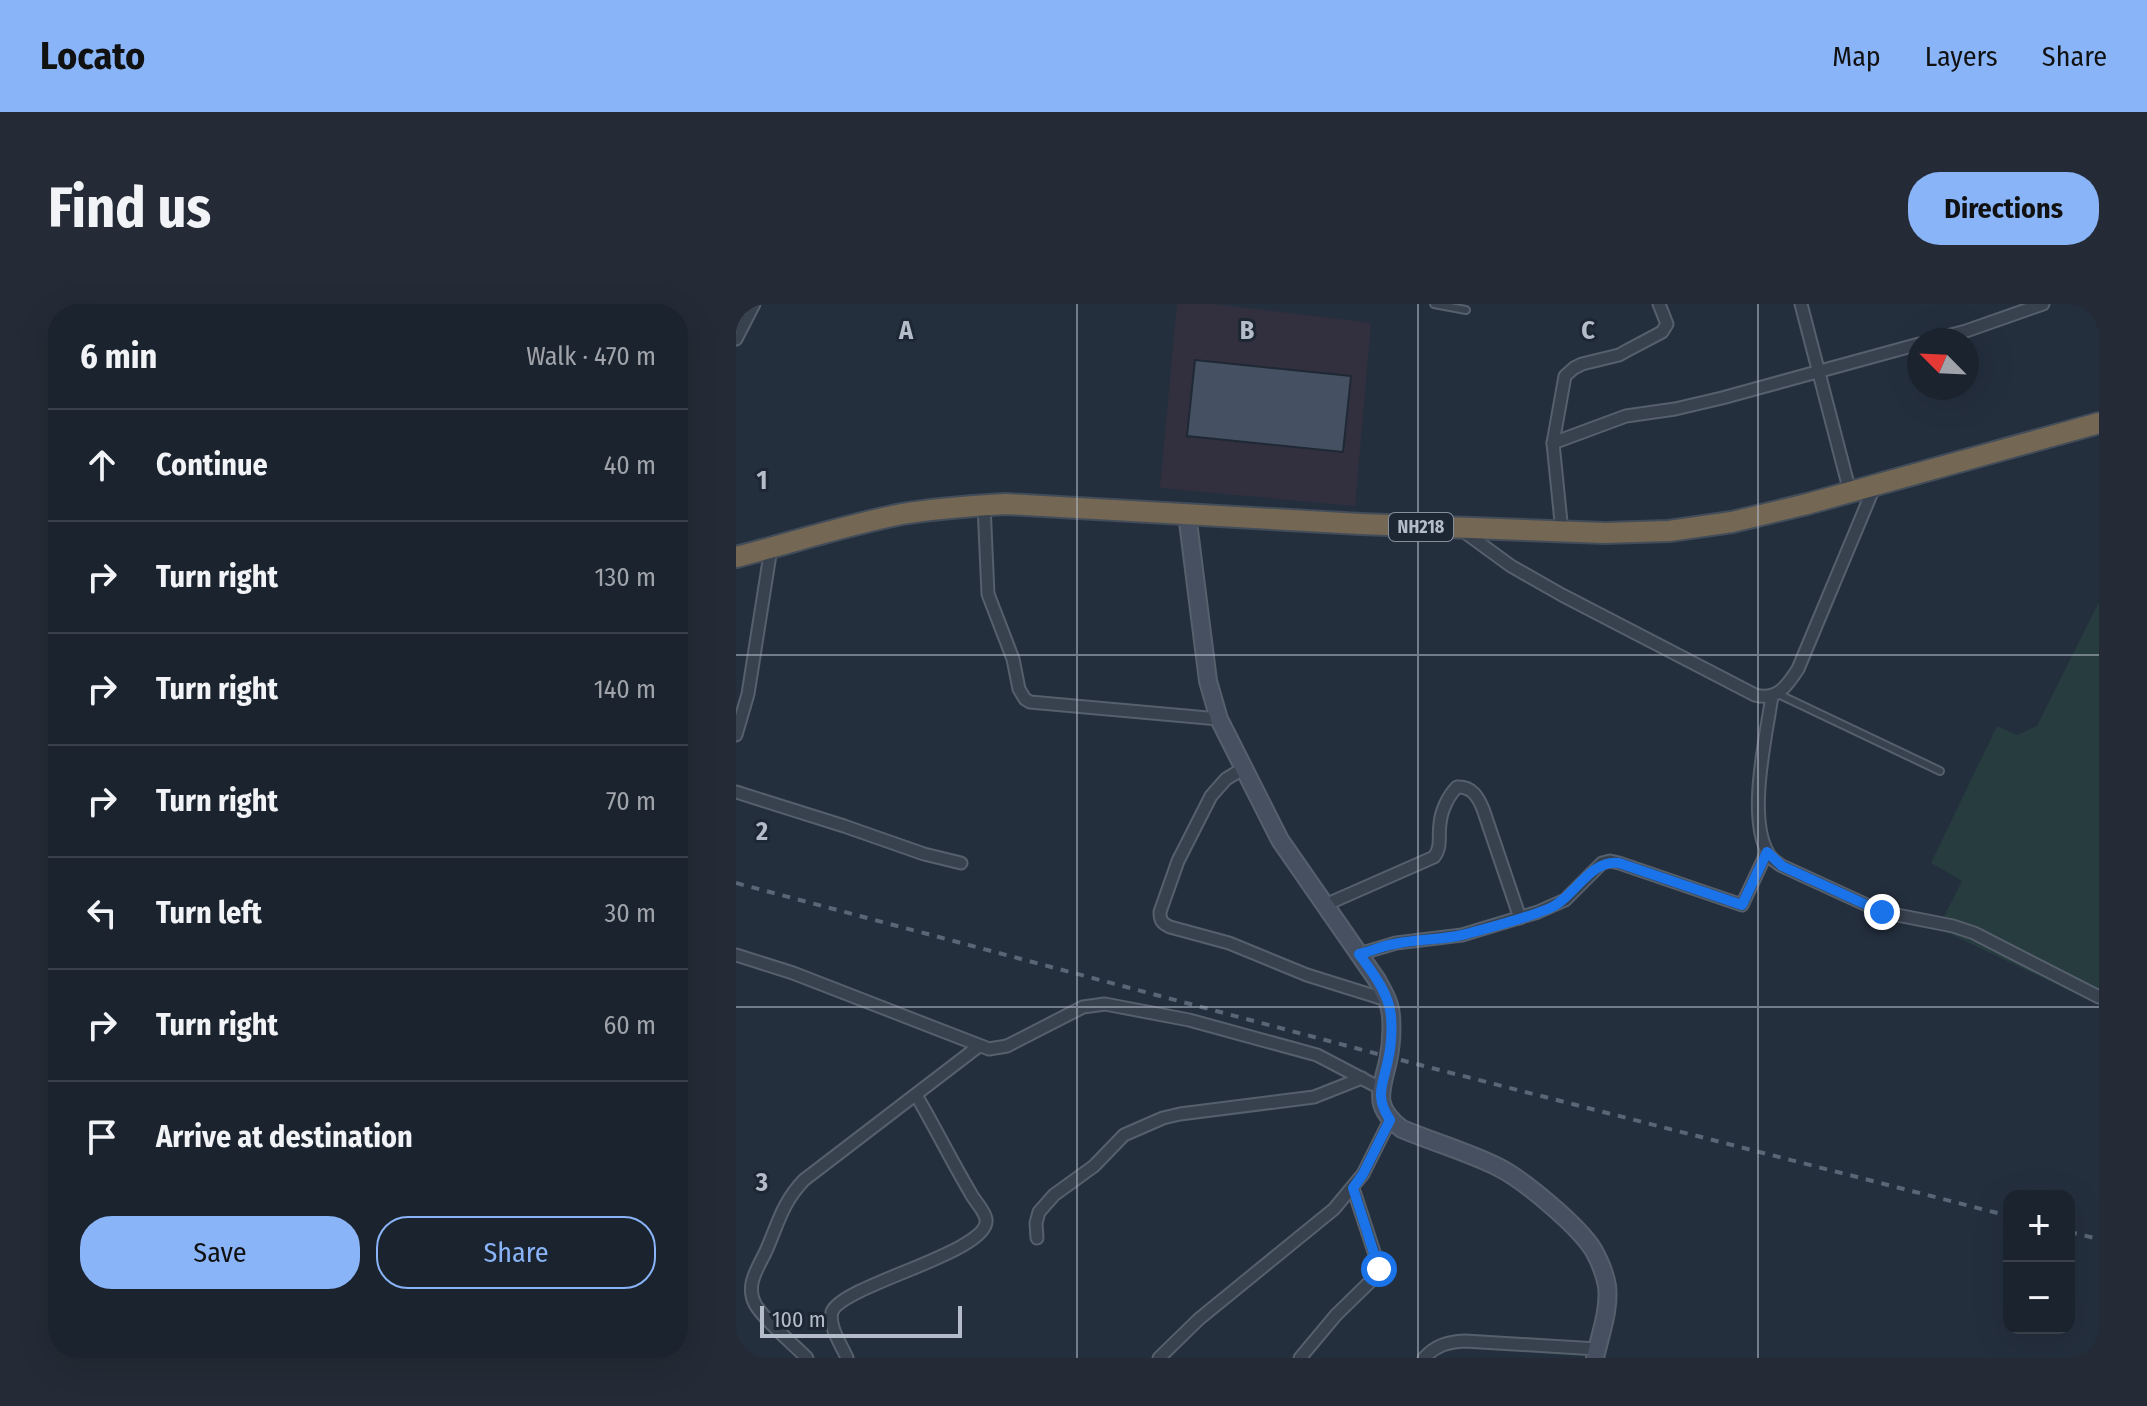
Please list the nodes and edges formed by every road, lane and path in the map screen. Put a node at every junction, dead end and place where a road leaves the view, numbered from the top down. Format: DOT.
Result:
graph roads {
  1 [pos="1434,304"];
  2 [pos="1659,304"];
  3 [pos="1801,304"];
  4 [pos="2043,304"];
  5 [pos="736,308"];
  6 [pos="752,308"];
  7 [pos="1466,310"];
  8 [pos="1975,328"];
  9 [pos="736,339"];
  10 [pos="1907,347"];
  11 [pos="1819,371"];
  12 [pos="2099,423"];
  13 [pos="1553,443"];
  14 [pos="1875,484"];
  15 [pos="1850,492"];
  16 [pos="984,505"];
  17 [pos="1187,514"];
  18 [pos="1458,528"];
  19 [pos="1562,532"];
  20 [pos="771,548"];
  21 [pos="736,557"];
  22 [pos="1775,695"];
  23 [pos="1219,719"];
  24 [pos="736,735"];
  25 [pos="1244,768"];
  26 [pos="1940,771"];
  27 [pos="736,792"];
  28 [pos="1767,852"];
  29 [pos="961,863"];
  30 [pos="1325,905"];
  31 [pos="1520,918"];
  32 [pos="1359,954"];
  33 [pos="736,955"];
  34 [pos="2099,997"];
  35 [pos="1387,1000"];
  36 [pos="979,1046"];
  37 [pos="1362,1078"];
  38 [pos="1380,1088"];
  39 [pos="916,1095"];
  40 [pos="1390,1120"];
  41 [pos="1353,1188"];
  42 [pos="1037,1238"];
  43 [pos="1596,1354"];
  44 [pos="1301,1357"];
  45 [pos="807,1358"];
  46 [pos="847,1358"];
  47 [pos="1159,1358"];
  48 [pos="1424,1358"];
  1 -- 7 [label="lane"];
  2 -- 13 [label="street"];
  3 -- 11 [label="street"];
  4 -- 8 [label="street"];
  5 -- 6 [label="street"];
  6 -- 9 [label="street"];
  10 -- 11 [label="street"];
  11 -- 13 [label="street"];
  11 -- 15 [label="street"];
  12 -- 14 [label="highway, NH218"];
  13 -- 19 [label="street"];
  14 -- 15 [label="highway, NH218"];
  14 -- 22 [label="street"];
  15 -- 19 [label="highway, NH218"];
  16 -- 17 [label="highway, NH218"];
  16 -- 20 [label="highway, NH218"];
  16 -- 23 [label="street"];
  17 -- 18 [label="highway, NH218"];
  17 -- 23 [label="street"];
  18 -- 19 [label="highway, NH218"];
  18 -- 22 [label="street"];
  20 -- 21 [label="highway, NH218"];
  20 -- 24 [label="street"];
  22 -- 26 [label="lane"];
  22 -- 28 [label="street"];
  23 -- 25 [label="street"];
  25 -- 30 [label="street"];
  25 -- 35 [label="street"];
  27 -- 29 [label="street"];
  28 -- 31 [label="street"];
  28 -- 34 [label="street"];
  30 -- 31 [label="street"];
  30 -- 32 [label="street"];
  31 -- 32 [label="street"];
  32 -- 35 [label="street"];
  33 -- 36 [label="street"];
  35 -- 38 [label="street"];
  36 -- 37 [label="street"];
  36 -- 39 [label="street"];
  37 -- 38 [label="street"];
  37 -- 42 [label="street"];
  38 -- 40 [label="street"];
  39 -- 45 [label="street"];
  39 -- 46 [label="street"];
  40 -- 41 [label="street"];
  40 -- 43 [label="street"];
  41 -- 44 [label="street"];
  41 -- 47 [label="street"];
  43 -- 48 [label="street"];
}
